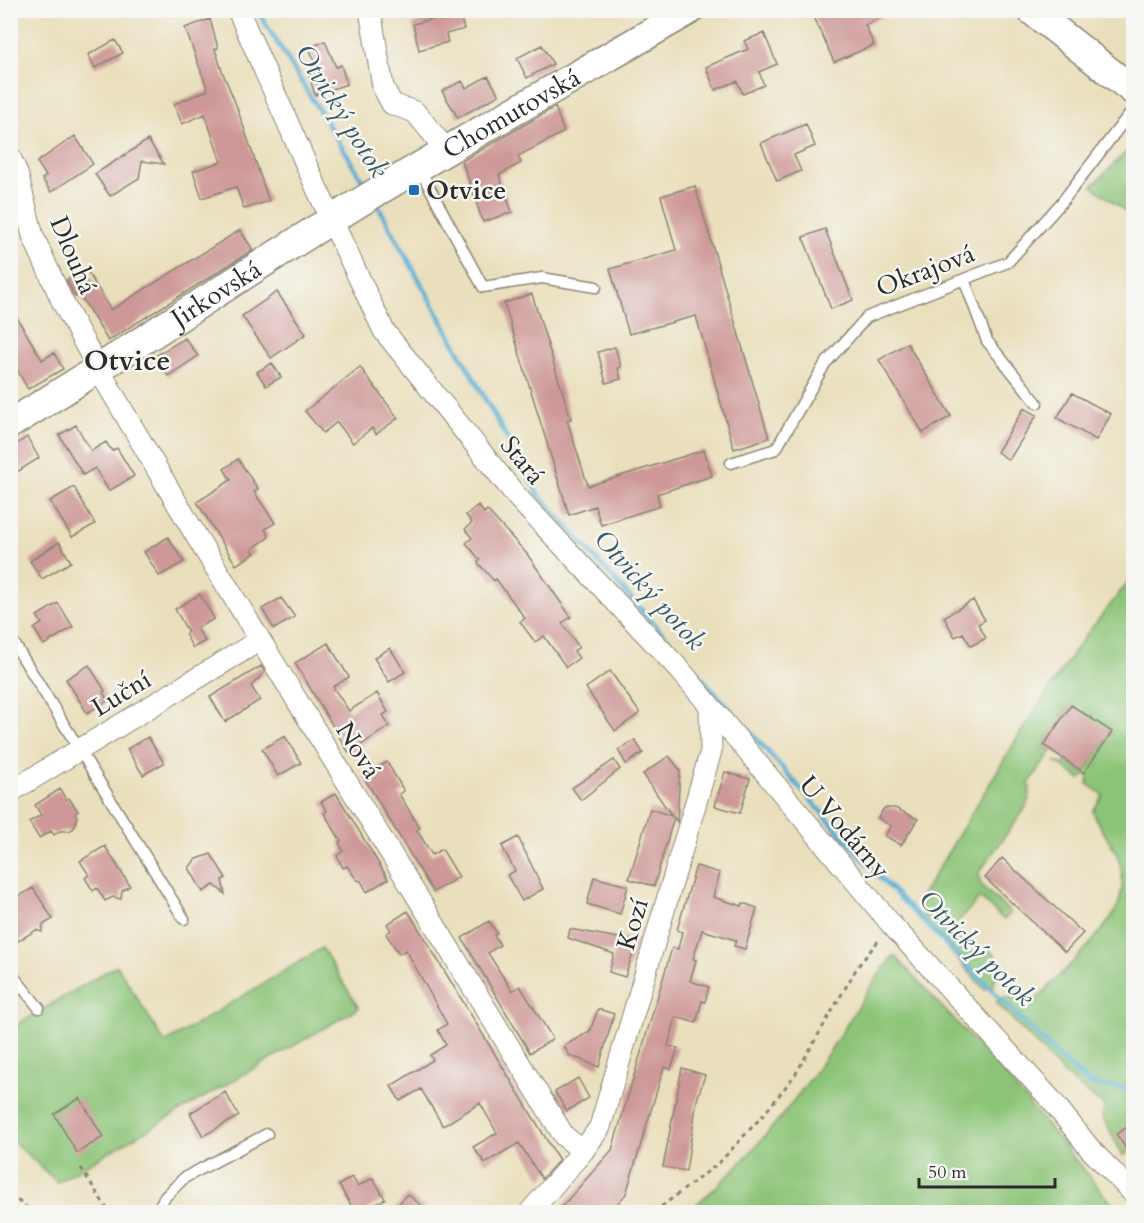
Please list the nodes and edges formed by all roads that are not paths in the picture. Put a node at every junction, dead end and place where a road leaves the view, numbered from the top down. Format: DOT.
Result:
graph roads {
  1 [pos="238,10"];
  2 [pos="370,10"];
  3 [pos="690,10"];
  4 [pos="1031,10"];
  5 [pos="1067,10"];
  6 [pos="1082,52"];
  7 [pos="1134,91"];
  8 [pos="1134,108"];
  9 [pos="447,151"];
  10 [pos="10,157"];
  11 [pos="419,168"];
  12 [pos="343,213"];
  13 [pos="964,279"];
  14 [pos="596,287"];
  15 [pos="99,370"];
  16 [pos="1037,403"];
  17 [pos="10,423"];
  18 [pos="731,463"];
  19 [pos="10,637"];
  20 [pos="260,640"];
  21 [pos="710,707"];
  22 [pos="80,750"];
  23 [pos="10,792"];
  24 [pos="184,919"];
  25 [pos="10,972"];
  26 [pos="39,1008"];
  27 [pos="267,1134"];
  28 [pos="583,1151"];
  29 [pos="1134,1194"];
  30 [pos="156,1212"];
  31 [pos="530,1212"];
  1 -- 12 [label="street, Stará"];
  2 -- 9 [label="street"];
  3 -- 9 [label="main road, Chomutovská"];
  4 -- 6 [label="main road"];
  5 -- 6 [label="main road"];
  6 -- 7 [label="main road"];
  8 -- 13 [label="lane, Okrajová"];
  9 -- 11 [label="main road, Chomutovská"];
  10 -- 15 [label="street, Dlouhá"];
  11 -- 12 [label="main road, Chomutovská"];
  11 -- 14 [label="lane"];
  12 -- 15 [label="main road, Jirkovská"];
  12 -- 21 [label="street, Stará"];
  13 -- 16 [label="lane"];
  13 -- 18 [label="lane, Okrajová"];
  15 -- 17 [label="main road, Jirkovská"];
  15 -- 20 [label="street, Nová"];
  19 -- 22 [label="lane"];
  20 -- 22 [label="street, Luční"];
  20 -- 28 [label="street, Nová"];
  21 -- 28 [label="street, Kozí"];
  21 -- 29 [label="street, U Vodárny"];
  22 -- 23 [label="street, Luční"];
  22 -- 24 [label="lane"];
  25 -- 26 [label="lane"];
  27 -- 30 [label="lane"];
  28 -- 31 [label="street, Kozí"];
}
